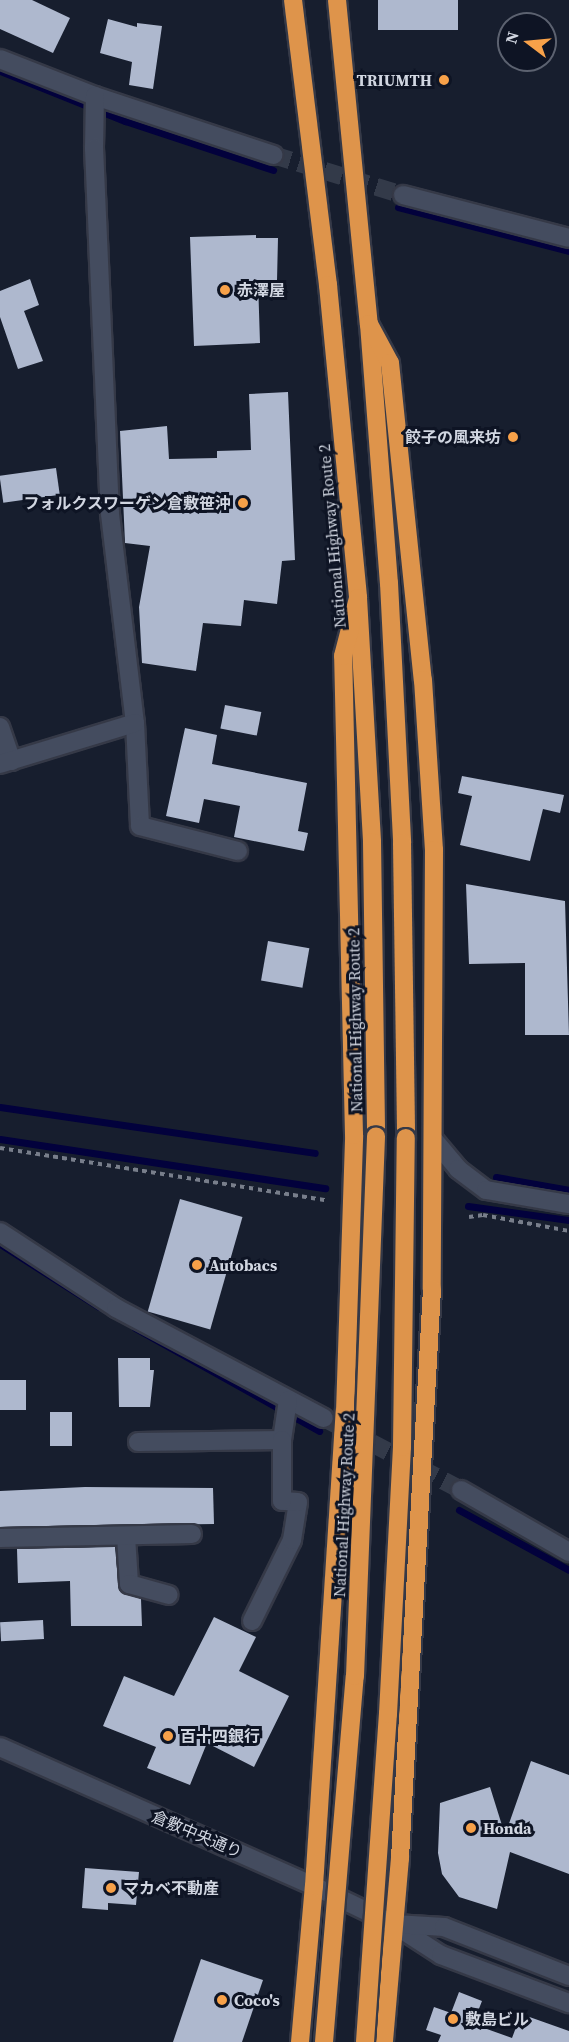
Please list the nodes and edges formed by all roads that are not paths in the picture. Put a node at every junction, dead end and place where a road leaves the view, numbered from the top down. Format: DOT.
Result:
graph roads {
  1 [pos="293,0"];
  2 [pos="337,0"];
  3 [pos="0,59"];
  4 [pos="95,106"];
  5 [pos="273,155"];
  6 [pos="403,195"];
  7 [pos="569,238"];
  8 [pos="369,324"];
  9 [pos="358,598"];
  10 [pos="135,723"];
  11 [pos="0,727"];
  12 [pos="6,762"];
  13 [pos="238,851"];
  14 [pos="434,1140"];
  15 [pos="569,1204"];
  16 [pos="0,1232"];
  17 [pos="285,1406"];
  18 [pos="324,1418"];
  19 [pos="282,1440"];
  20 [pos="138,1442"];
  21 [pos="461,1490"];
  22 [pos="192,1534"];
  23 [pos="126,1536"];
  24 [pos="0,1538"];
  25 [pos="569,1552"];
  26 [pos="169,1594"];
  27 [pos="252,1621"];
  28 [pos="0,1747"];
  29 [pos="314,1886"];
  30 [pos="393,1924"];
  31 [pos="569,1976"];
  32 [pos="569,2002"];
  33 [pos="300,2042"];
  34 [pos="324,2042"];
  35 [pos="365,2042"];
  36 [pos="384,2042"];
  1 -- 9 [label="highway, National Highway Route 2"];
  2 -- 8 [label="highway"];
  3 -- 4 [label="street"];
  4 -- 5 [label="street"];
  4 -- 10 [label="street"];
  6 -- 7 [label="street"];
  8 -- 14 [label="highway"];
  8 -- 35 [label="highway, bridge"];
  9 -- 29 [label="highway"];
  9 -- 34 [label="highway, National Highway Route 2, bridge"];
  10 -- 12 [label="street"];
  10 -- 13 [label="street"];
  11 -- 12 [label="street"];
  14 -- 15 [label="street"];
  14 -- 30 [label="highway"];
  16 -- 17 [label="street"];
  17 -- 18 [label="street"];
  17 -- 19 [label="street"];
  19 -- 20 [label="street"];
  19 -- 27 [label="street"];
  21 -- 25 [label="street"];
  22 -- 23 [label="street"];
  23 -- 24 [label="street"];
  23 -- 26 [label="street"];
  28 -- 29 [label="street, 倉敷中央通り"];
  29 -- 30 [label="street, 倉敷中央通り"];
  29 -- 33 [label="highway"];
  30 -- 31 [label="street"];
  30 -- 32 [label="street, 倉敷中央通り"];
  30 -- 36 [label="highway"];
}
